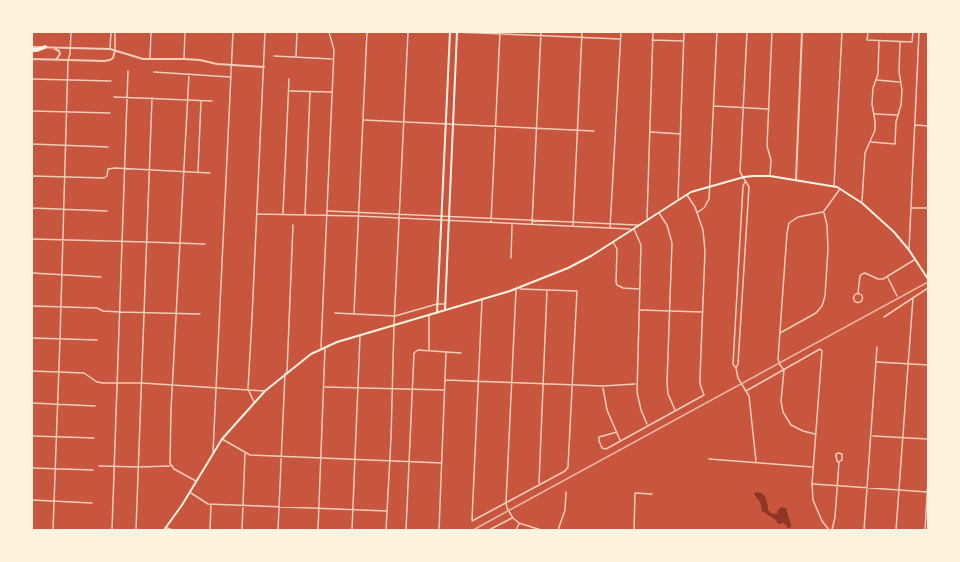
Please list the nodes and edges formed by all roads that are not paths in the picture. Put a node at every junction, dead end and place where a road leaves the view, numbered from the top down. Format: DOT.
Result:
graph roads {
  1 [pos="71,32"];
  2 [pos="111,32"];
  3 [pos="115,32"];
  4 [pos="151,32"];
  5 [pos="185,32"];
  6 [pos="233,32"];
  7 [pos="265,32"];
  8 [pos="297,32"];
  9 [pos="329,32"];
  10 [pos="367,32"];
  11 [pos="408,32"];
  12 [pos="450,32"];
  13 [pos="457,32"];
  14 [pos="541,32"];
  15 [pos="582,32"];
  16 [pos="621,32"];
  17 [pos="653,32"];
  18 [pos="684,32"];
  19 [pos="717,32"];
  20 [pos="747,32"];
  21 [pos="772,32"];
  22 [pos="802,32"];
  23 [pos="842,32"];
  24 [pos="868,32"];
  25 [pos="912,32"];
  26 [pos="920,32"];
  27 [pos="500,33"];
  28 [pos="541,36"];
  29 [pos="582,38"];
  30 [pos="620,39"];
  31 [pos="652,40"];
  32 [pos="684,41"];
  33 [pos="879,41"];
  34 [pos="900,42"];
  35 [pos="47,47"];
  36 [pos="70,48"];
  37 [pos="32,49"];
  38 [pos="110,49"];
  39 [pos="115,50"];
  40 [pos="274,56"];
  41 [pos="296,57"];
  42 [pos="32,59"];
  43 [pos="150,59"];
  44 [pos="184,59"];
  45 [pos="333,59"];
  46 [pos="57,60"];
  47 [pos="68,60"];
  48 [pos="231,65"];
  49 [pos="264,67"];
  50 [pos="128,71"];
  51 [pos="154,72"];
  52 [pos="189,74"];
  53 [pos="231,77"];
  54 [pos="32,79"];
  55 [pos="289,79"];
  56 [pos="68,80"];
  57 [pos="876,80"];
  58 [pos="111,81"];
  59 [pos="900,82"];
  60 [pos="289,91"];
  61 [pos="310,92"];
  62 [pos="332,92"];
  63 [pos="114,97"];
  64 [pos="127,97"];
  65 [pos="152,98"];
  66 [pos="187,100"];
  67 [pos="201,101"];
  68 [pos="212,101"];
  69 [pos="714,106"];
  70 [pos="743,108"];
  71 [pos="769,109"];
  72 [pos="32,111"];
  73 [pos="67,112"];
  74 [pos="110,113"];
  75 [pos="874,114"];
  76 [pos="898,115"];
  77 [pos="363,120"];
  78 [pos="404,122"];
  79 [pos="446,124"];
  80 [pos="453,124"];
  81 [pos="915,125"];
  82 [pos="496,126"];
  83 [pos="928,126"];
  84 [pos="537,128"];
  85 [pos="578,130"];
  86 [pos="594,131"];
  87 [pos="650,132"];
  88 [pos="681,134"];
  89 [pos="871,142"];
  90 [pos="32,144"];
  91 [pos="66,145"];
  92 [pos="108,147"];
  93 [pos="124,169"];
  94 [pos="149,170"];
  95 [pos="183,172"];
  96 [pos="198,172"];
  97 [pos="210,173"];
  98 [pos="32,176"];
  99 [pos="770,176"];
  100 [pos="65,177"];
  101 [pos="744,177"];
  102 [pos="796,180"];
  103 [pos="745,182"];
  104 [pos="834,186"];
  105 [pos="709,187"];
  106 [pos="840,189"];
  107 [pos="687,194"];
  108 [pos="678,199"];
  109 [pos="862,203"];
  110 [pos="32,208"];
  111 [pos="912,208"];
  112 [pos="928,208"];
  113 [pos="64,209"];
  114 [pos="107,211"];
  115 [pos="327,212"];
  116 [pos="358,212"];
  117 [pos="659,212"];
  118 [pos="697,212"];
  119 [pos="823,212"];
  120 [pos="257,214"];
  121 [pos="283,214"];
  122 [pos="399,214"];
  123 [pos="305,215"];
  124 [pos="327,216"];
  125 [pos="358,216"];
  126 [pos="441,216"];
  127 [pos="449,217"];
  128 [pos="399,219"];
  129 [pos="492,219"];
  130 [pos="647,219"];
  131 [pos="441,220"];
  132 [pos="449,221"];
  133 [pos="533,221"];
  134 [pos="574,222"];
  135 [pos="491,223"];
  136 [pos="512,224"];
  137 [pos="610,224"];
  138 [pos="293,225"];
  139 [pos="532,225"];
  140 [pos="637,225"];
  141 [pos="573,226"];
  142 [pos="610,228"];
  143 [pos="632,229"];
  144 [pos="32,239"];
  145 [pos="63,240"];
  146 [pos="122,241"];
  147 [pos="146,242"];
  148 [pos="179,242"];
  149 [pos="613,242"];
  150 [pos="205,244"];
  151 [pos="909,250"];
  152 [pos="511,258"];
  153 [pos="915,259"];
  154 [pos="32,273"];
  155 [pos="927,273"];
  156 [pos="62,275"];
  157 [pos="101,277"];
  158 [pos="887,277"];
  159 [pos="928,279"];
  160 [pos="928,288"];
  161 [pos="516,289"];
  162 [pos="640,289"];
  163 [pos="547,290"];
  164 [pos="858,293"];
  165 [pos="897,296"];
  166 [pos="914,298"];
  167 [pos="482,299"];
  168 [pos="437,304"];
  169 [pos="445,304"];
  170 [pos="32,306"];
  171 [pos="61,307"];
  172 [pos="445,310"];
  173 [pos="639,310"];
  174 [pos="670,311"];
  175 [pos="120,312"];
  176 [pos="702,312"];
  177 [pos="144,313"];
  178 [pos="335,313"];
  179 [pos="437,313"];
  180 [pos="176,314"];
  181 [pos="200,314"];
  182 [pos="354,314"];
  183 [pos="429,315"];
  184 [pos="395,316"];
  185 [pos="884,317"];
  186 [pos="394,325"];
  187 [pos="780,333"];
  188 [pos="360,335"];
  189 [pos="32,338"];
  190 [pos="60,339"];
  191 [pos="97,340"];
  192 [pos="323,347"];
  193 [pos="877,347"];
  194 [pos="429,351"];
  195 [pos="446,352"];
  196 [pos="461,353"];
  197 [pos="876,362"];
  198 [pos="909,364"];
  199 [pos="928,365"];
  200 [pos="736,368"];
  201 [pos="32,370"];
  202 [pos="784,370"];
  203 [pos="59,371"];
  204 [pos="286,372"];
  205 [pos="445,380"];
  206 [pos="478,381"];
  207 [pos="142,383"];
  208 [pos="511,383"];
  209 [pos="118,384"];
  210 [pos="543,384"];
  211 [pos="636,384"];
  212 [pos="173,385"];
  213 [pos="573,385"];
  214 [pos="603,386"];
  215 [pos="216,387"];
  216 [pos="324,387"];
  217 [pos="358,387"];
  218 [pos="393,388"];
  219 [pos="248,389"];
  220 [pos="413,389"];
  221 [pos="444,390"];
  222 [pos="265,391"];
  223 [pos="746,391"];
  224 [pos="254,402"];
  225 [pos="32,403"];
  226 [pos="57,404"];
  227 [pos="95,406"];
  228 [pos="675,411"];
  229 [pos="648,426"];
  230 [pos="617,432"];
  231 [pos="815,434"];
  232 [pos="32,436"];
  233 [pos="871,436"];
  234 [pos="56,437"];
  235 [pos="903,437"];
  236 [pos="94,438"];
  237 [pos="222,439"];
  238 [pos="928,439"];
  239 [pos="620,441"];
  240 [pos="213,452"];
  241 [pos="247,454"];
  242 [pos="281,457"];
  243 [pos="320,458"];
  244 [pos="355,459"];
  245 [pos="709,459"];
  246 [pos="390,461"];
  247 [pos="410,462"];
  248 [pos="756,462"];
  249 [pos="838,462"];
  250 [pos="441,463"];
  251 [pos="99,466"];
  252 [pos="171,466"];
  253 [pos="114,467"];
  254 [pos="139,467"];
  255 [pos="813,467"];
  256 [pos="32,468"];
  257 [pos="55,469"];
  258 [pos="93,470"];
  259 [pos="928,480"];
  260 [pos="197,482"];
  261 [pos="812,484"];
  262 [pos="539,485"];
  263 [pos="837,486"];
  264 [pos="867,488"];
  265 [pos="899,491"];
  266 [pos="190,492"];
  267 [pos="566,492"];
  268 [pos="928,492"];
  269 [pos="652,494"];
  270 [pos="32,500"];
  271 [pos="54,501"];
  272 [pos="92,503"];
  273 [pos="506,503"];
  274 [pos="211,504"];
  275 [pos="243,504"];
  276 [pos="280,507"];
  277 [pos="319,509"];
  278 [pos="353,510"];
  279 [pos="387,511"];
  280 [pos="513,518"];
  281 [pos="519,523"];
  282 [pos="165,529"];
  283 [pos="53,531"];
  284 [pos="112,531"];
  285 [pos="136,531"];
  286 [pos="172,531"];
  287 [pos="210,531"];
  288 [pos="242,531"];
  289 [pos="278,531"];
  290 [pos="318,531"];
  291 [pos="352,531"];
  292 [pos="386,531"];
  293 [pos="406,531"];
  294 [pos="439,531"];
  295 [pos="489,531"];
  296 [pos="516,531"];
  297 [pos="541,531"];
  298 [pos="558,531"];
  299 [pos="634,531"];
  300 [pos="830,531"];
  301 [pos="864,531"];
  302 [pos="896,531"];
  303 [pos="925,531"];
  1 -- 36 [label="street"];
  2 -- 38 [label="street"];
  3 -- 39 [label="street"];
  4 -- 43 [label="street"];
  5 -- 44 [label="street"];
  6 -- 48 [label="street"];
  7 -- 49 [label="street"];
  8 -- 41 [label="street"];
  9 -- 45 [label="street"];
  10 -- 77 [label="street"];
  11 -- 78 [label="street"];
  12 -- 79 [label="main road"];
  13 -- 27 [label="street"];
  13 -- 80 [label="main road"];
  14 -- 28 [label="street"];
  15 -- 29 [label="street"];
  16 -- 30 [label="street"];
  17 -- 31 [label="street"];
  18 -- 32 [label="street"];
  19 -- 69 [label="street"];
  20 -- 70 [label="street"];
  21 -- 71 [label="street"];
  22 -- 102 [label="street"];
  23 -- 104 [label="street"];
  24 -- 33 [label="street"];
  25 -- 34 [label="street"];
  26 -- 81 [label="street"];
  27 -- 28 [label="street"];
  27 -- 82 [label="street"];
  28 -- 29 [label="street"];
  28 -- 84 [label="street"];
  29 -- 30 [label="street"];
  29 -- 85 [label="street"];
  30 -- 137 [label="street"];
  31 -- 32 [label="street"];
  31 -- 87 [label="street"];
  32 -- 88 [label="street"];
  33 -- 34 [label="street"];
  33 -- 57 [label="street"];
  34 -- 59 [label="street"];
  35 -- 36 [label="street"];
  35 -- 37 [label="highway"];
  35 -- 46 [label="street"];
  36 -- 38 [label="street"];
  36 -- 47 [label="street"];
  38 -- 39 [label="street"];
  39 -- 43 [label="street"];
  39 -- 47 [label="street"];
  40 -- 41 [label="street"];
  41 -- 45 [label="street"];
  42 -- 46 [label="street"];
  43 -- 44 [label="street"];
  44 -- 48 [label="street"];
  45 -- 62 [label="street"];
  46 -- 47 [label="street"];
  47 -- 56 [label="street"];
  48 -- 49 [label="street"];
  48 -- 53 [label="street"];
  49 -- 120 [label="street"];
  50 -- 64 [label="street"];
  51 -- 52 [label="street"];
  52 -- 53 [label="street"];
  52 -- 66 [label="street"];
  53 -- 215 [label="street"];
  54 -- 56 [label="street"];
  55 -- 60 [label="street"];
  56 -- 58 [label="street"];
  56 -- 73 [label="street"];
  57 -- 59 [label="street"];
  57 -- 75 [label="street"];
  59 -- 76 [label="street"];
  60 -- 61 [label="street"];
  60 -- 121 [label="street"];
  61 -- 62 [label="street"];
  61 -- 123 [label="street"];
  62 -- 115 [label="street"];
  63 -- 64 [label="street"];
  64 -- 65 [label="street"];
  64 -- 93 [label="street"];
  65 -- 66 [label="street"];
  65 -- 94 [label="street"];
  66 -- 67 [label="street"];
  66 -- 95 [label="street"];
  67 -- 68 [label="street"];
  67 -- 96 [label="street"];
  69 -- 70 [label="street"];
  69 -- 105 [label="street"];
  70 -- 71 [label="street"];
  70 -- 101 [label="street"];
  71 -- 99 [label="street"];
  72 -- 73 [label="street"];
  73 -- 74 [label="street"];
  73 -- 91 [label="street"];
  75 -- 76 [label="street"];
  75 -- 89 [label="street"];
  76 -- 89 [label="street"];
  77 -- 78 [label="street"];
  77 -- 116 [label="street"];
  78 -- 79 [label="street"];
  78 -- 122 [label="street"];
  79 -- 80 [label="street"];
  79 -- 126 [label="main road"];
  80 -- 82 [label="street"];
  80 -- 127 [label="main road"];
  81 -- 83 [label="street"];
  81 -- 111 [label="street"];
  82 -- 84 [label="street"];
  82 -- 129 [label="street"];
  84 -- 85 [label="street"];
  84 -- 133 [label="street"];
  85 -- 86 [label="street"];
  85 -- 134 [label="street"];
  87 -- 88 [label="street"];
  87 -- 130 [label="street"];
  88 -- 108 [label="street"];
  89 -- 109 [label="street"];
  90 -- 91 [label="street"];
  91 -- 92 [label="street"];
  91 -- 100 [label="street"];
  93 -- 94 [label="street"];
  93 -- 100 [label="street"];
  93 -- 146 [label="street"];
  94 -- 95 [label="street"];
  94 -- 147 [label="street"];
  95 -- 96 [label="street"];
  95 -- 148 [label="street"];
  96 -- 97 [label="street"];
  98 -- 100 [label="street"];
  99 -- 101 [label="main road"];
  99 -- 102 [label="main road"];
  100 -- 113 [label="street"];
  101 -- 103 [label="street"];
  101 -- 105 [label="main road"];
  102 -- 104 [label="main road"];
  103 -- 200 [label="street"];
  103 -- 200 [label="street"];
  104 -- 106 [label="main road"];
  105 -- 107 [label="main road"];
  105 -- 118 [label="street"];
  106 -- 109 [label="main road"];
  106 -- 119 [label="street"];
  107 -- 108 [label="main road"];
  107 -- 118 [label="street"];
  108 -- 117 [label="main road"];
  109 -- 151 [label="main road"];
  110 -- 113 [label="street"];
  111 -- 112 [label="street"];
  111 -- 151 [label="street"];
  113 -- 114 [label="street"];
  113 -- 145 [label="street"];
  115 -- 116 [label="street"];
  115 -- 124 [label="street"];
  116 -- 122 [label="street"];
  116 -- 125 [label="street"];
  117 -- 130 [label="main road"];
  117 -- 174 [label="street"];
  118 -- 176 [label="street"];
  119 -- 187 [label="street"];
  119 -- 187 [label="street"];
  120 -- 121 [label="street"];
  120 -- 219 [label="street"];
  121 -- 123 [label="street"];
  122 -- 126 [label="street"];
  122 -- 128 [label="street"];
  123 -- 124 [label="street"];
  124 -- 125 [label="street"];
  124 -- 192 [label="street"];
  125 -- 128 [label="street"];
  125 -- 182 [label="street"];
  126 -- 127 [label="street"];
  126 -- 131 [label="main road"];
  127 -- 129 [label="street"];
  127 -- 132 [label="main road"];
  128 -- 131 [label="street"];
  128 -- 184 [label="street"];
  129 -- 133 [label="street"];
  129 -- 135 [label="street"];
  130 -- 140 [label="main road"];
  131 -- 132 [label="street"];
  131 -- 168 [label="main road"];
  132 -- 135 [label="street"];
  132 -- 169 [label="main road"];
  133 -- 134 [label="street"];
  133 -- 139 [label="street"];
  134 -- 137 [label="street"];
  134 -- 141 [label="street"];
  135 -- 136 [label="street"];
  136 -- 139 [label="street"];
  136 -- 152 [label="street"];
  137 -- 140 [label="street"];
  137 -- 142 [label="street"];
  138 -- 204 [label="street"];
  139 -- 141 [label="street"];
  140 -- 143 [label="main road"];
  141 -- 142 [label="street"];
  142 -- 143 [label="street"];
  143 -- 149 [label="main road"];
  143 -- 162 [label="street"];
  144 -- 145 [label="street"];
  145 -- 146 [label="street"];
  145 -- 156 [label="street"];
  146 -- 147 [label="street"];
  146 -- 175 [label="street"];
  147 -- 148 [label="street"];
  147 -- 177 [label="street"];
  148 -- 150 [label="street"];
  148 -- 180 [label="street"];
  149 -- 161 [label="main road"];
  149 -- 162 [label="street"];
  151 -- 153 [label="main road"];
  153 -- 155 [label="main road"];
  153 -- 158 [label="street"];
  154 -- 156 [label="street"];
  155 -- 159 [label="main road"];
  156 -- 157 [label="street"];
  156 -- 171 [label="street"];
  158 -- 164 [label="street"];
  158 -- 165 [label="street"];
  160 -- 166 [label="street"];
  161 -- 163 [label="street"];
  161 -- 167 [label="main road"];
  161 -- 208 [label="street"];
  162 -- 173 [label="street"];
  163 -- 210 [label="street"];
  163 -- 213 [label="street"];
  166 -- 185 [label="street"];
  166 -- 198 [label="street"];
  167 -- 172 [label="main road"];
  167 -- 206 [label="street"];
  168 -- 169 [label="street"];
  168 -- 179 [label="main road"];
  168 -- 184 [label="street"];
  169 -- 172 [label="main road"];
  170 -- 171 [label="street"];
  171 -- 175 [label="street"];
  171 -- 190 [label="street"];
  172 -- 179 [label="main road"];
  173 -- 174 [label="street"];
  173 -- 211 [label="street"];
  174 -- 176 [label="street"];
  174 -- 228 [label="street"];
  175 -- 177 [label="street"];
  175 -- 209 [label="street"];
  176 -- 228 [label="street"];
  177 -- 180 [label="street"];
  177 -- 207 [label="street"];
  178 -- 182 [label="street"];
  179 -- 183 [label="main road"];
  180 -- 181 [label="street"];
  180 -- 212 [label="street"];
  182 -- 184 [label="street"];
  183 -- 186 [label="main road"];
  183 -- 194 [label="street"];
  184 -- 186 [label="street"];
  186 -- 188 [label="main road"];
  186 -- 218 [label="street"];
  187 -- 202 [label="street"];
  188 -- 192 [label="main road"];
  188 -- 217 [label="street"];
  189 -- 190 [label="street"];
  190 -- 191 [label="street"];
  190 -- 203 [label="street"];
  192 -- 204 [label="main road"];
  192 -- 216 [label="street"];
  193 -- 197 [label="street"];
  194 -- 195 [label="street"];
  194 -- 220 [label="street"];
  195 -- 196 [label="street"];
  195 -- 205 [label="street"];
  197 -- 198 [label="street"];
  197 -- 233 [label="street"];
  198 -- 199 [label="street"];
  198 -- 235 [label="street"];
  200 -- 223 [label="street"];
  201 -- 203 [label="street"];
  202 -- 223 [label="street"];
  202 -- 231 [label="street"];
  202 -- 231 [label="street"];
  203 -- 209 [label="street"];
  203 -- 226 [label="street"];
  204 -- 222 [label="main road"];
  204 -- 242 [label="street"];
  205 -- 206 [label="street"];
  205 -- 221 [label="street"];
  206 -- 208 [label="street"];
  206 -- 273 [label="street"];
  207 -- 209 [label="street"];
  207 -- 212 [label="street"];
  207 -- 254 [label="street"];
  208 -- 210 [label="street"];
  208 -- 273 [label="street"];
  209 -- 253 [label="street"];
  210 -- 213 [label="street"];
  210 -- 262 [label="street"];
  211 -- 214 [label="street"];
  211 -- 229 [label="street"];
  212 -- 215 [label="street"];
  212 -- 252 [label="street"];
  213 -- 214 [label="street"];
  213 -- 262 [label="street"];
  214 -- 230 [label="street"];
  215 -- 219 [label="street"];
  215 -- 240 [label="street"];
  216 -- 217 [label="street"];
  216 -- 243 [label="street"];
  217 -- 218 [label="street"];
  217 -- 244 [label="street"];
  218 -- 220 [label="street"];
  218 -- 246 [label="street"];
  219 -- 222 [label="street"];
  219 -- 224 [label="street"];
  220 -- 221 [label="street"];
  220 -- 247 [label="street"];
  221 -- 250 [label="street"];
  222 -- 224 [label="main road"];
  223 -- 248 [label="street"];
  224 -- 237 [label="main road"];
  225 -- 226 [label="street"];
  226 -- 227 [label="street"];
  226 -- 234 [label="street"];
  228 -- 229 [label="street"];
  229 -- 239 [label="street"];
  230 -- 239 [label="street"];
  230 -- 239 [label="street"];
  231 -- 255 [label="street"];
  232 -- 234 [label="street"];
  233 -- 235 [label="street"];
  233 -- 264 [label="street"];
  234 -- 236 [label="street"];
  234 -- 257 [label="street"];
  235 -- 238 [label="street"];
  235 -- 265 [label="street"];
  237 -- 240 [label="main road"];
  237 -- 241 [label="street"];
  240 -- 260 [label="main road"];
  241 -- 242 [label="street"];
  241 -- 275 [label="street"];
  242 -- 243 [label="street"];
  242 -- 276 [label="street"];
  243 -- 244 [label="street"];
  243 -- 277 [label="street"];
  244 -- 246 [label="street"];
  244 -- 278 [label="street"];
  245 -- 248 [label="street"];
  246 -- 247 [label="street"];
  246 -- 279 [label="street"];
  247 -- 250 [label="street"];
  247 -- 293 [label="street"];
  248 -- 255 [label="street"];
  249 -- 263 [label="street"];
  250 -- 294 [label="street"];
  251 -- 253 [label="street"];
  252 -- 254 [label="street"];
  252 -- 260 [label="street"];
  253 -- 254 [label="street"];
  253 -- 284 [label="street"];
  254 -- 285 [label="street"];
  255 -- 261 [label="street"];
  256 -- 257 [label="street"];
  257 -- 258 [label="street"];
  257 -- 271 [label="street"];
  259 -- 268 [label="street"];
  260 -- 266 [label="main road"];
  261 -- 263 [label="street"];
  261 -- 300 [label="street"];
  262 -- 273 [label="street"];
  263 -- 264 [label="street"];
  263 -- 300 [label="street"];
  264 -- 265 [label="street"];
  264 -- 301 [label="street"];
  265 -- 268 [label="street"];
  265 -- 302 [label="street"];
  266 -- 274 [label="street"];
  266 -- 282 [label="main road"];
  267 -- 298 [label="street"];
  268 -- 303 [label="street"];
  269 -- 299 [label="street"];
  270 -- 271 [label="street"];
  271 -- 272 [label="street"];
  271 -- 283 [label="street"];
  273 -- 280 [label="street"];
  274 -- 275 [label="street"];
  274 -- 287 [label="street"];
  275 -- 276 [label="street"];
  275 -- 288 [label="street"];
  276 -- 277 [label="street"];
  276 -- 289 [label="street"];
  277 -- 278 [label="street"];
  277 -- 290 [label="street"];
  278 -- 279 [label="street"];
  278 -- 291 [label="street"];
  279 -- 292 [label="street"];
  280 -- 281 [label="street"];
  280 -- 295 [label="street"];
  281 -- 296 [label="street"];
  281 -- 297 [label="street"];
  282 -- 286 [label="street"];
}
